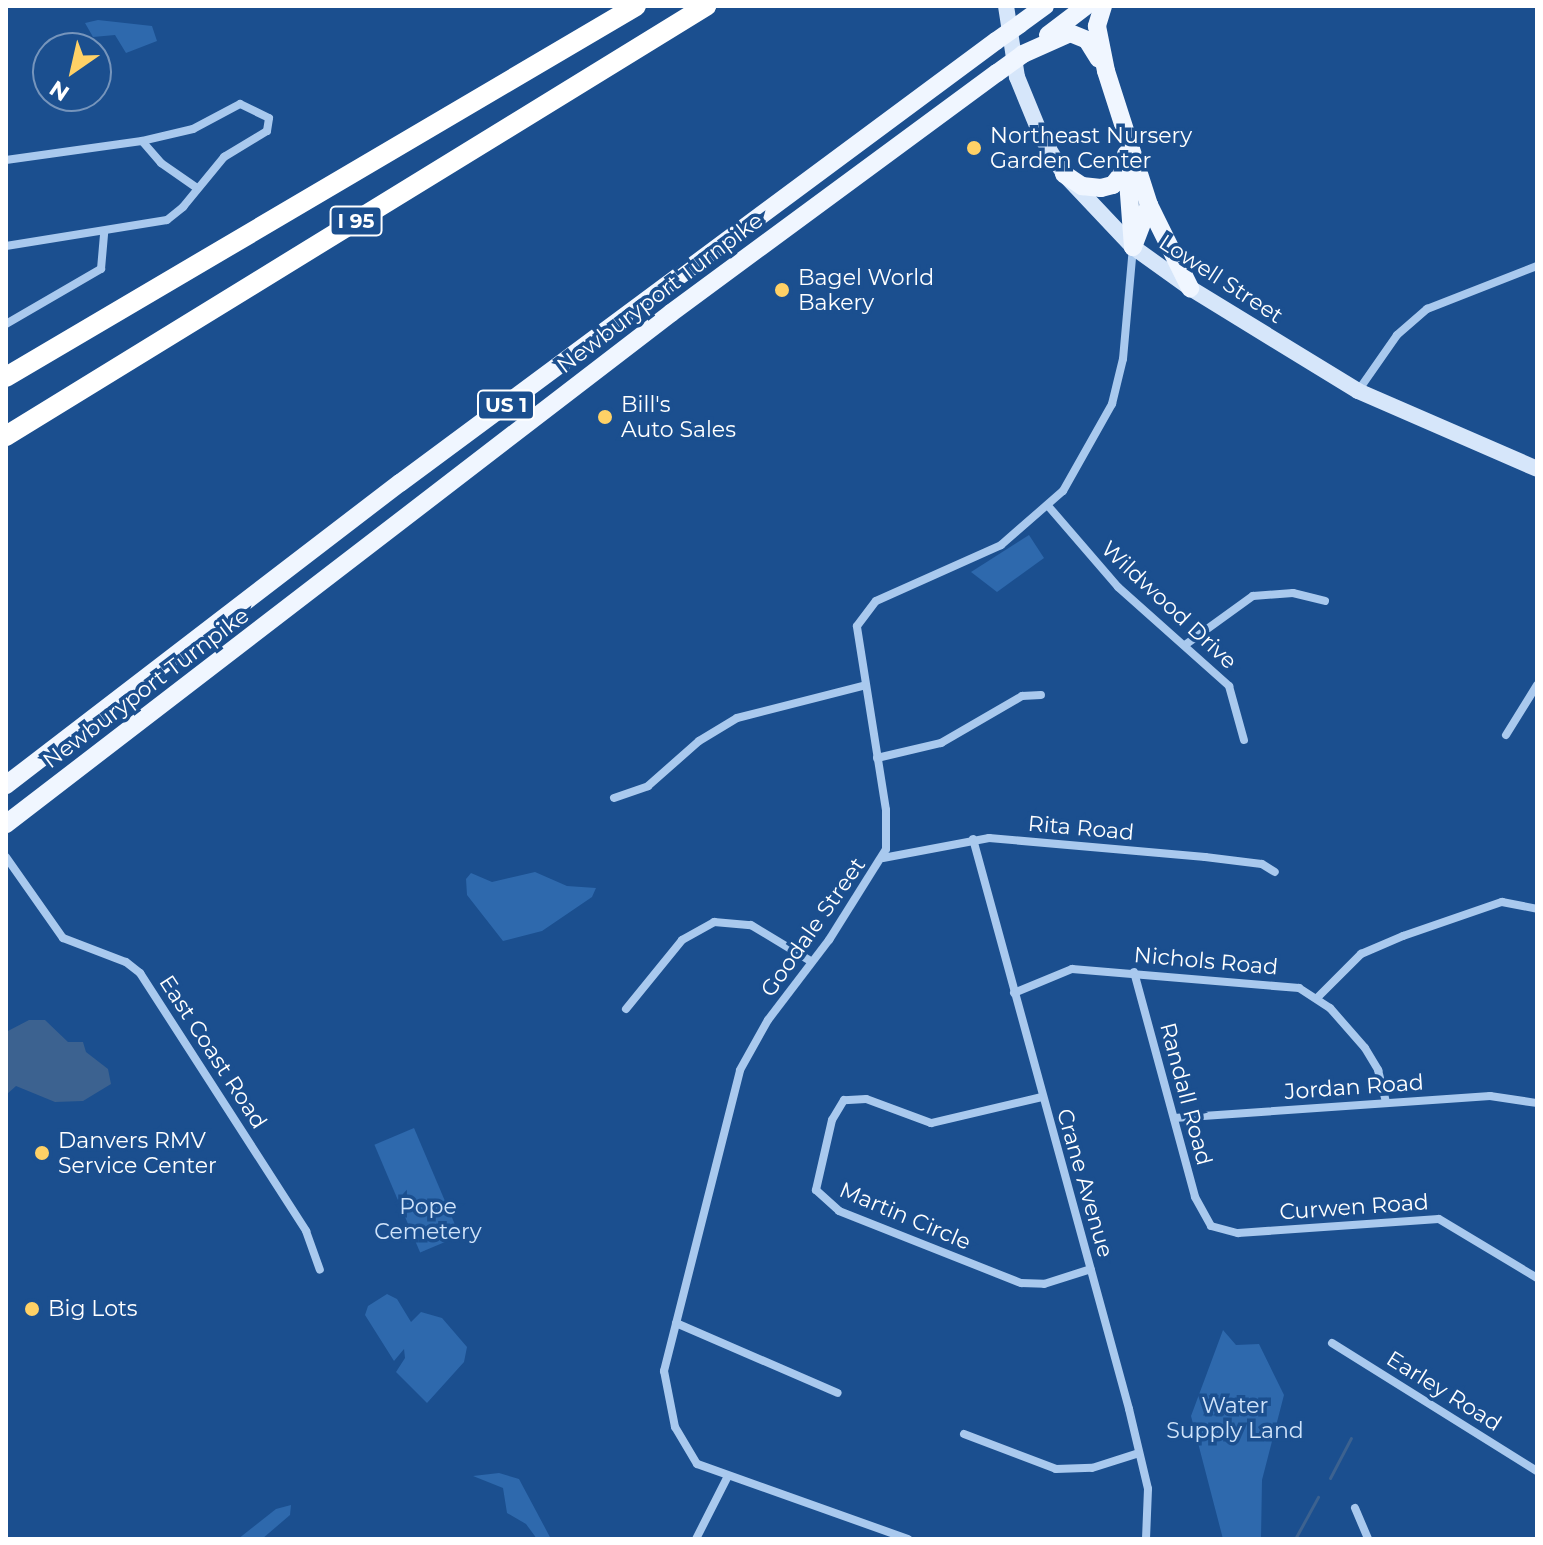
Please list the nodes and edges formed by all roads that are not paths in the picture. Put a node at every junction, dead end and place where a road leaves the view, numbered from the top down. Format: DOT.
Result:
graph roads {
  1 [pos="636,6"];
  2 [pos="706,6"];
  3 [pos="1006,6"];
  4 [pos="1045,6"];
  5 [pos="1086,6"];
  6 [pos="1103,6"];
  7 [pos="1023,54"];
  8 [pos="1106,71"];
  9 [pos="1123,127"];
  10 [pos="142,141"];
  11 [pos="6,160"];
  12 [pos="1128,166"];
  13 [pos="1064,174"];
  14 [pos="197,188"];
  15 [pos="1149,205"];
  16 [pos="104,231"];
  17 [pos="6,246"];
  18 [pos="1133,247"];
  19 [pos="1537,266"];
  20 [pos="1190,288"];
  21 [pos="6,324"];
  22 [pos="6,377"];
  23 [pos="1358,391"];
  24 [pos="6,436"];
  25 [pos="1537,469"];
  26 [pos="1049,507"];
  27 [pos="1325,601"];
  28 [pos="1185,645"];
  29 [pos="1537,685"];
  30 [pos="863,686"];
  31 [pos="1041,695"];
  32 [pos="1506,735"];
  33 [pos="1244,740"];
  34 [pos="877,758"];
  35 [pos="13,780"];
  36 [pos="614,798"];
  37 [pos="6,824"];
  38 [pos="973,839"];
  39 [pos="6,857"];
  40 [pos="883,858"];
  41 [pos="1275,872"];
  42 [pos="1537,909"];
  43 [pos="812,962"];
  44 [pos="1134,972"];
  45 [pos="1014,993"];
  46 [pos="1318,997"];
  47 [pos="626,1009"];
  48 [pos="1042,1097"];
  49 [pos="1386,1102"];
  50 [pos="1537,1103"];
  51 [pos="1174,1118"];
  52 [pos="1208,1223"];
  53 [pos="1091,1269"];
  54 [pos="320,1270"];
  55 [pos="1537,1278"];
  56 [pos="676,1323"];
  57 [pos="1332,1343"];
  58 [pos="838,1393"];
  59 [pos="964,1434"];
  60 [pos="1139,1453"];
  61 [pos="1537,1471"];
  62 [pos="727,1478"];
  63 [pos="1355,1508"];
  64 [pos="696,1539"];
  65 [pos="908,1539"];
  66 [pos="1146,1539"];
  67 [pos="1368,1539"];
  1 -- 22 [label="highway, I 95"];
  2 -- 24 [label="highway, I 95"];
  3 -- 13 [label="main road, Lowell Street"];
  4 -- 35 [label="main road, Newburyport Turnpike / US 1, bridge"];
  5 -- 7 [label="main road, Newburyport Turnpike / US 1"];
  6 -- 8 [label="main road"];
  7 -- 8 [label="main road"];
  7 -- 37 [label="main road, Newburyport Turnpike / US 1, bridge"];
  8 -- 9 [label="main road"];
  9 -- 12 [label="main road"];
  9 -- 15 [label="main road"];
  10 -- 11 [label="street"];
  10 -- 14 [label="street"];
  10 -- 14 [label="street"];
  12 -- 13 [label="main road"];
  12 -- 18 [label="main road"];
  13 -- 18 [label="main road, Lowell Street"];
  14 -- 16 [label="street"];
  15 -- 18 [label="main road"];
  15 -- 20 [label="main road"];
  16 -- 17 [label="street"];
  16 -- 21 [label="street"];
  18 -- 20 [label="main road, Lowell Street"];
  18 -- 26 [label="street, Goodale Street"];
  19 -- 23 [label="street"];
  20 -- 23 [label="main road, Lowell Street"];
  23 -- 25 [label="main road, Lowell Street"];
  26 -- 28 [label="street, Wildwood Drive"];
  26 -- 30 [label="street, Goodale Street"];
  27 -- 28 [label="street"];
  28 -- 33 [label="street, Wildwood Drive"];
  29 -- 32 [label="street"];
  30 -- 34 [label="street, Goodale Street"];
  30 -- 36 [label="street"];
  31 -- 34 [label="street"];
  34 -- 40 [label="street, Goodale Street"];
  38 -- 40 [label="street, Rita Road"];
  38 -- 41 [label="street, Rita Road"];
  38 -- 45 [label="street, Crane Avenue"];
  39 -- 54 [label="street, East Coast Road"];
  40 -- 43 [label="street, Goodale Street"];
  42 -- 46 [label="street"];
  43 -- 47 [label="street"];
  43 -- 56 [label="street, Goodale Street"];
  44 -- 45 [label="street, Nichols Road"];
  44 -- 46 [label="street, Nichols Road"];
  44 -- 51 [label="street, Randall Road"];
  45 -- 48 [label="street, Crane Avenue"];
  46 -- 49 [label="street"];
  48 -- 53 [label="street, Crane Avenue"];
  48 -- 53 [label="street, Martin Circle"];
  49 -- 50 [label="street, Jordan Road"];
  49 -- 51 [label="street, Jordan Road"];
  51 -- 52 [label="street, Randall Road"];
  52 -- 55 [label="street, Curwen Road"];
  53 -- 60 [label="street, Crane Avenue"];
  56 -- 58 [label="street"];
  56 -- 62 [label="street, Goodale Street"];
  57 -- 61 [label="street, Earley Road"];
  59 -- 60 [label="street"];
  60 -- 66 [label="street, Crane Avenue"];
  62 -- 64 [label="street"];
  62 -- 65 [label="street, Goodale Street"];
  63 -- 67 [label="street"];
}
